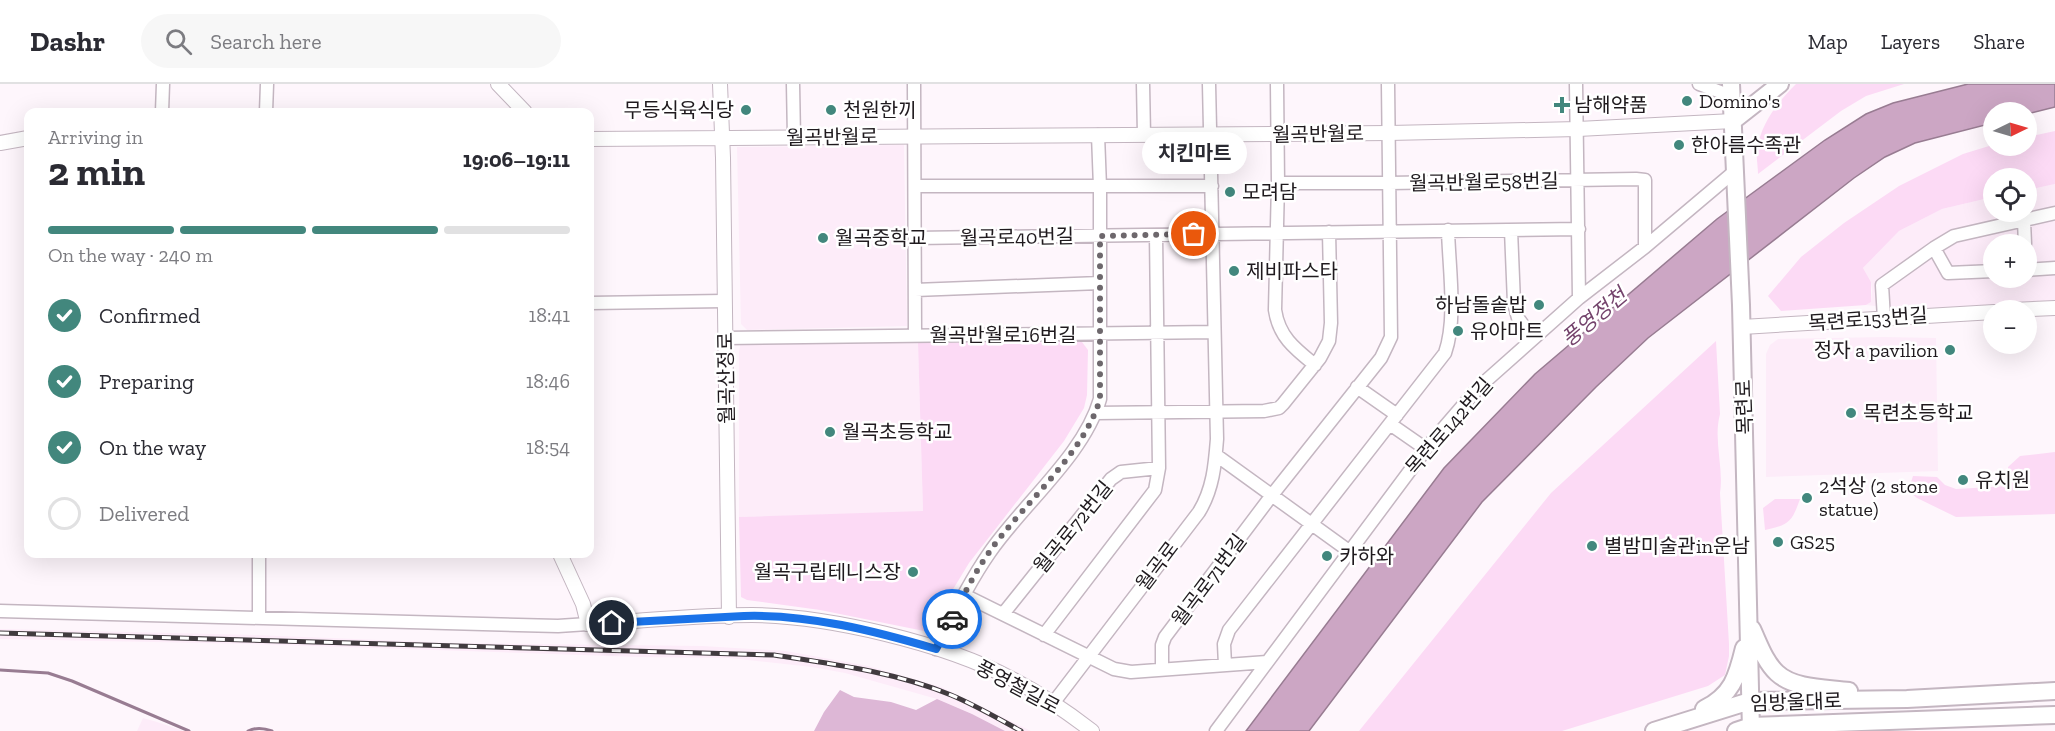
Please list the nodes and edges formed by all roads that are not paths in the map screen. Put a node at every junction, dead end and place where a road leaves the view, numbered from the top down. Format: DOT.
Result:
graph roads {
  1 [pos="163,84"];
  2 [pos="267,84"];
  3 [pos="498,84"];
  4 [pos="720,84"];
  5 [pos="793,84"];
  6 [pos="914,84"];
  7 [pos="1143,84"];
  8 [pos="1209,84"];
  9 [pos="1277,84"];
  10 [pos="1388,84"];
  11 [pos="1576,84"];
  12 [pos="1699,84"];
  13 [pos="1780,84"];
  14 [pos="1731,90"];
  15 [pos="162,108"];
  16 [pos="266,108"];
  17 [pos="521,108"];
  18 [pos="1732,121"];
  19 [pos="1578,129"];
  20 [pos="1389,133"];
  21 [pos="1210,134"];
  22 [pos="1277,134"];
  23 [pos="914,135"];
  24 [pos="1098,135"];
  25 [pos="1144,135"];
  26 [pos="794,138"];
  27 [pos="24,139"];
  28 [pos="594,139"];
  29 [pos="722,139"];
  30 [pos="0,143"];
  31 [pos="1735,176"];
  32 [pos="1578,181"];
  33 [pos="1278,183"];
  34 [pos="1389,183"];
  35 [pos="915,186"];
  36 [pos="1212,186"];
  37 [pos="1100,187"];
  38 [pos="2055,213"];
  39 [pos="2037,217"];
  40 [pos="2015,222"];
  41 [pos="1579,229"];
  42 [pos="1511,230"];
  43 [pos="1389,231"];
  44 [pos="1448,231"];
  45 [pos="1329,232"];
  46 [pos="1277,233"];
  47 [pos="1213,234"];
  48 [pos="1156,235"];
  49 [pos="1100,236"];
  50 [pos="915,238"];
  51 [pos="1645,246"];
  52 [pos="1934,248"];
  53 [pos="2055,268"];
  54 [pos="2037,269"];
  55 [pos="1983,271"];
  56 [pos="1100,283"];
  57 [pos="915,290"];
  58 [pos="1579,298"];
  59 [pos="724,302"];
  60 [pos="594,303"];
  61 [pos="2055,308"];
  62 [pos="2037,309"];
  63 [pos="1983,313"];
  64 [pos="1884,319"];
  65 [pos="1742,327"];
  66 [pos="1156,333"];
  67 [pos="1214,333"];
  68 [pos="915,335"];
  69 [pos="1100,335"];
  70 [pos="726,338"];
  71 [pos="1533,339"];
  72 [pos="1315,365"];
  73 [pos="1357,387"];
  74 [pos="1347,398"];
  75 [pos="1096,412"];
  76 [pos="1157,412"];
  77 [pos="1216,412"];
  78 [pos="1391,423"];
  79 [pos="1426,449"];
  80 [pos="1216,455"];
  81 [pos="1158,468"];
  82 [pos="1272,495"];
  83 [pos="1312,524"];
  84 [pos="1349,550"];
  85 [pos="259,558"];
  86 [pos="562,558"];
  87 [pos="964,595"];
  88 [pos="0,611"];
  89 [pos="1003,614"];
  90 [pos="729,616"];
  91 [pos="259,618"];
  92 [pos="588,624"];
  93 [pos="1749,624"];
  94 [pos="1044,635"];
  95 [pos="936,649"];
  96 [pos="1088,656"];
  97 [pos="1267,662"];
  98 [pos="1225,665"];
  99 [pos="1162,670"];
  100 [pos="2055,691"];
  101 [pos="1907,699"];
  102 [pos="1750,701"];
  103 [pos="1054,702"];
  104 [pos="2055,715"];
  105 [pos="1906,721"];
  106 [pos="1679,723"];
  107 [pos="1746,729"];
  108 [pos="1092,731"];
  109 [pos="1216,731"];
  110 [pos="1654,731"];
  111 [pos="1854,731"];
  1 -- 15 [label="street"];
  2 -- 16 [label="street"];
  3 -- 17 [label="street"];
  4 -- 29 [label="street, 월곡산정로"];
  5 -- 26 [label="street"];
  6 -- 23 [label="street, 월곡반월로16번길"];
  7 -- 25 [label="street"];
  8 -- 21 [label="street, 월곡로"];
  9 -- 22 [label="street"];
  10 -- 20 [label="street, 월곡반월로58번길"];
  11 -- 19 [label="street"];
  12 -- 14 [label="street"];
  13 -- 18 [label="main road"];
  14 -- 18 [label="main road, 목련로"];
  18 -- 19 [label="street, 월곡반월로"];
  18 -- 31 [label="main road, 목련로"];
  19 -- 20 [label="street, 월곡반월로"];
  19 -- 32 [label="street"];
  20 -- 22 [label="street, 월곡반월로"];
  20 -- 34 [label="street, 월곡반월로58번길"];
  21 -- 22 [label="street, 월곡반월로"];
  21 -- 25 [label="street, 월곡반월로"];
  21 -- 36 [label="street, 월곡로"];
  22 -- 33 [label="street"];
  23 -- 24 [label="street, 월곡반월로"];
  23 -- 26 [label="street, 월곡반월로"];
  23 -- 35 [label="street, 월곡반월로16번길"];
  24 -- 25 [label="street, 월곡반월로"];
  24 -- 37 [label="street"];
  26 -- 29 [label="street, 월곡반월로"];
  27 -- 30 [label="street"];
  28 -- 29 [label="street"];
  29 -- 59 [label="street, 월곡산정로"];
  31 -- 51 [label="street, 목련로142번길"];
  31 -- 65 [label="main road, 목련로"];
  32 -- 34 [label="street, 월곡반월로58번길"];
  32 -- 41 [label="street"];
  32 -- 51 [label="street, 월곡반월로58번길"];
  33 -- 34 [label="street"];
  33 -- 46 [label="street"];
  34 -- 43 [label="street, 월곡반월로58번길"];
  35 -- 37 [label="street"];
  35 -- 50 [label="street, 월곡반월로16번길"];
  36 -- 37 [label="street"];
  36 -- 47 [label="street, 월곡로"];
  37 -- 49 [label="street"];
  38 -- 39 [label="street"];
  40 -- 52 [label="street"];
  41 -- 42 [label="street, 월곡로40번길"];
  41 -- 58 [label="street"];
  42 -- 44 [label="street, 월곡로40번길"];
  42 -- 71 [label="street"];
  43 -- 44 [label="street, 월곡로40번길"];
  43 -- 45 [label="street, 월곡로40번길"];
  43 -- 73 [label="street, 월곡반월로58번길"];
  44 -- 78 [label="street"];
  45 -- 46 [label="street, 월곡로40번길"];
  45 -- 72 [label="street"];
  46 -- 47 [label="street, 월곡로40번길"];
  46 -- 72 [label="street"];
  47 -- 48 [label="street, 월곡로40번길"];
  47 -- 67 [label="street, 월곡로"];
  48 -- 49 [label="street, 월곡로40번길"];
  48 -- 66 [label="street"];
  49 -- 50 [label="street, 월곡로40번길"];
  49 -- 56 [label="street"];
  50 -- 57 [label="street, 월곡반월로16번길"];
  51 -- 58 [label="street, 목련로142번길"];
  52 -- 55 [label="street"];
  52 -- 64 [label="street"];
  53 -- 54 [label="street"];
  56 -- 57 [label="street"];
  56 -- 69 [label="street"];
  57 -- 68 [label="street, 월곡반월로16번길"];
  58 -- 71 [label="street, 목련로142번길"];
  59 -- 60 [label="street"];
  59 -- 70 [label="street, 월곡산정로"];
  61 -- 62 [label="street"];
  63 -- 64 [label="street, 목련로153번길"];
  64 -- 65 [label="street, 목련로153번길"];
  65 -- 93 [label="main road, 목련로"];
  66 -- 67 [label="street, 월곡반월로16번길"];
  66 -- 69 [label="street, 월곡반월로16번길"];
  66 -- 76 [label="street"];
  67 -- 77 [label="street, 월곡로"];
  68 -- 69 [label="street, 월곡반월로16번길"];
  68 -- 70 [label="street"];
  69 -- 75 [label="street"];
  70 -- 90 [label="street, 월곡산정로"];
  71 -- 79 [label="street, 목련로142번길"];
  72 -- 77 [label="street"];
  73 -- 74 [label="street, 월곡반월로58번길"];
  73 -- 78 [label="street"];
  74 -- 82 [label="street, 월곡로71번길"];
  75 -- 76 [label="street"];
  75 -- 87 [label="street"];
  76 -- 77 [label="street"];
  76 -- 81 [label="street, 월곡로72번길"];
  77 -- 80 [label="street, 월곡로"];
  78 -- 79 [label="street"];
  78 -- 83 [label="street"];
  79 -- 84 [label="street, 목련로142번길"];
  80 -- 82 [label="street"];
  80 -- 96 [label="street, 월곡로"];
  81 -- 89 [label="street, 월곡로72번길"];
  81 -- 94 [label="street, 월곡로72번길"];
  82 -- 83 [label="street"];
  82 -- 99 [label="street, 월곡로71번길"];
  83 -- 84 [label="street"];
  83 -- 98 [label="street"];
  84 -- 97 [label="street, 목련로142번길"];
  85 -- 91 [label="street"];
  86 -- 92 [label="street"];
  87 -- 89 [label="street"];
  87 -- 95 [label="street"];
  88 -- 91 [label="street"];
  89 -- 94 [label="street"];
  90 -- 92 [label="street, 풍영철길로"];
  90 -- 95 [label="street, 풍영철길로"];
  91 -- 92 [label="street"];
  93 -- 101 [label="main road"];
  93 -- 102 [label="main road, 목련로"];
  93 -- 106 [label="main road"];
  94 -- 96 [label="street"];
  95 -- 103 [label="street, 풍영철길로"];
  96 -- 99 [label="street"];
  96 -- 103 [label="street, 월곡로"];
  97 -- 98 [label="street"];
  97 -- 109 [label="street, 목련로142번길"];
  98 -- 99 [label="street"];
  100 -- 101 [label="main road, 임방울대로"];
  101 -- 102 [label="main road, 임방울대로"];
  101 -- 105 [label="main road"];
  102 -- 106 [label="main road, 임방울대로"];
  102 -- 107 [label="main road, 목련로"];
  103 -- 108 [label="street, 풍영철길로"];
  104 -- 105 [label="main road, 임방울대로"];
  105 -- 107 [label="main road, 임방울대로"];
  105 -- 111 [label="main road"];
  106 -- 110 [label="main road, 임방울대로"];
}
